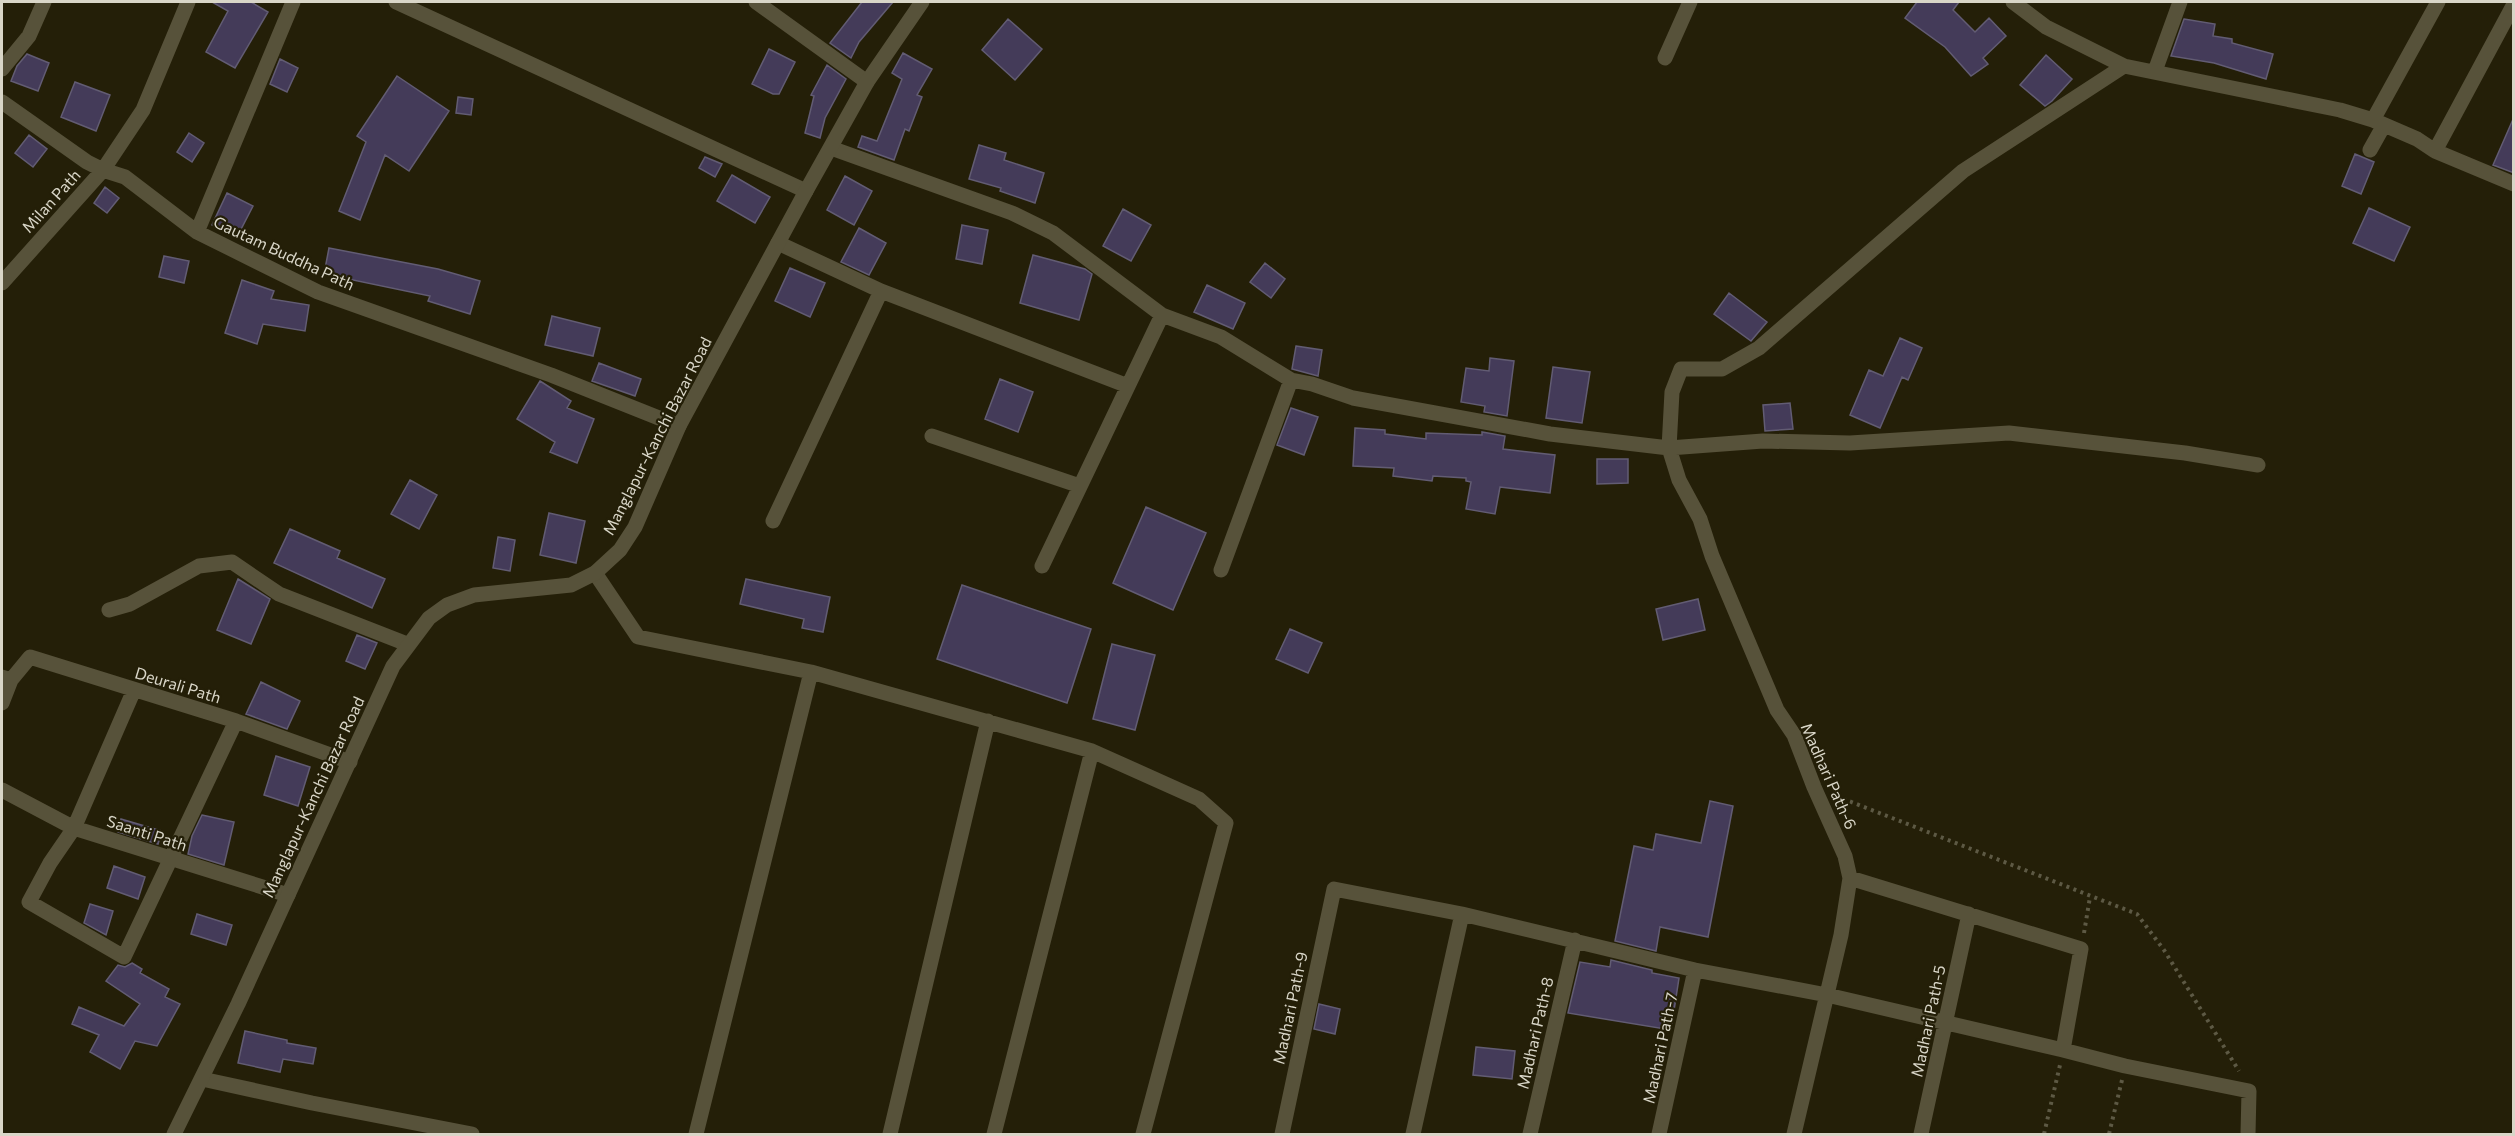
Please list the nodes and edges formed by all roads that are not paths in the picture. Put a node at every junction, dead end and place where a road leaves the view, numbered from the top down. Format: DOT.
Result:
graph roads {
  1 [pos="44,2"];
  2 [pos="188,2"];
  3 [pos="293,2"];
  4 [pos="396,2"];
  5 [pos="756,2"];
  6 [pos="922,2"];
  7 [pos="1690,2"];
  8 [pos="2013,2"];
  9 [pos="2180,2"];
  10 [pos="2438,2"];
  11 [pos="2514,4"];
  12 [pos="1665,58"];
  13 [pos="2124,66"];
  14 [pos="2,69"];
  15 [pos="2155,71"];
  16 [pos="867,82"];
  17 [pos="2,102"];
  18 [pos="2378,122"];
  19 [pos="831,148"];
  20 [pos="2370,150"];
  21 [pos="2435,151"];
  22 [pos="103,170"];
  23 [pos="2514,184"];
  24 [pos="806,191"];
  25 [pos="196,232"];
  26 [pos="778,243"];
  27 [pos="2,283"];
  28 [pos="881,291"];
  29 [pos="1162,315"];
  30 [pos="1291,380"];
  31 [pos="1128,386"];
  32 [pos="679,426"];
  33 [pos="932,436"];
  34 [pos="1669,448"];
  35 [pos="2258,465"];
  36 [pos="1080,486"];
  37 [pos="772,521"];
  38 [pos="1042,566"];
  39 [pos="1221,570"];
  40 [pos="595,573"];
  41 [pos="110,610"];
  42 [pos="407,644"];
  43 [pos="811,672"];
  44 [pos="6,679"];
  45 [pos="134,690"];
  46 [pos="2,703"];
  47 [pos="236,721"];
  48 [pos="988,721"];
  49 [pos="1092,750"];
  50 [pos="350,762"];
  51 [pos="2,790"];
  52 [pos="74,828"];
  53 [pos="170,859"];
  54 [pos="1850,878"];
  55 [pos="288,895"];
  56 [pos="1462,914"];
  57 [pos="1969,914"];
  58 [pos="1575,940"];
  59 [pos="1695,970"];
  60 [pos="1827,995"];
  61 [pos="1947,1022"];
  62 [pos="2063,1050"];
  63 [pos="202,1079"];
  64 [pos="174,1134"];
  65 [pos="469,1134"];
  66 [pos="696,1134"];
  67 [pos="890,1134"];
  68 [pos="994,1134"];
  69 [pos="1143,1134"];
  70 [pos="1282,1134"];
  71 [pos="1413,1134"];
  72 [pos="1530,1134"];
  73 [pos="1659,1134"];
  74 [pos="1794,1134"];
  75 [pos="1921,1134"];
  76 [pos="2248,1134"];
  1 -- 14 [label="street"];
  2 -- 22 [label="street, Milan Path"];
  3 -- 25 [label="street"];
  4 -- 24 [label="street"];
  5 -- 16 [label="street"];
  6 -- 16 [label="street, Manglapur-Kanchi Bazar Road"];
  7 -- 12 [label="street"];
  8 -- 13 [label="street"];
  9 -- 15 [label="street"];
  10 -- 18 [label="street"];
  11 -- 21 [label="street"];
  13 -- 15 [label="street"];
  13 -- 34 [label="street"];
  15 -- 18 [label="street"];
  16 -- 19 [label="street, Manglapur-Kanchi Bazar Road"];
  17 -- 22 [label="street, Gautam Buddha Path"];
  18 -- 20 [label="street"];
  18 -- 21 [label="street"];
  19 -- 24 [label="street, Manglapur-Kanchi Bazar Road"];
  19 -- 29 [label="street"];
  21 -- 23 [label="street"];
  22 -- 25 [label="street, Gautam Buddha Path"];
  22 -- 27 [label="street, Milan Path"];
  24 -- 26 [label="street, Manglapur-Kanchi Bazar Road"];
  25 -- 32 [label="street, Gautam Buddha Path"];
  26 -- 28 [label="street"];
  26 -- 32 [label="street, Manglapur-Kanchi Bazar Road"];
  28 -- 31 [label="street"];
  28 -- 37 [label="street"];
  29 -- 30 [label="street"];
  29 -- 31 [label="street"];
  30 -- 34 [label="street"];
  30 -- 39 [label="street"];
  31 -- 36 [label="street"];
  32 -- 40 [label="street, Manglapur-Kanchi Bazar Road"];
  33 -- 36 [label="street"];
  34 -- 35 [label="street"];
  34 -- 54 [label="street, Madhari Path-6"];
  36 -- 38 [label="street"];
  40 -- 42 [label="street, Manglapur-Kanchi Bazar Road"];
  40 -- 43 [label="street"];
  41 -- 42 [label="street"];
  42 -- 50 [label="street, Manglapur-Kanchi Bazar Road"];
  43 -- 48 [label="street"];
  43 -- 66 [label="street"];
  44 -- 45 [label="street, Deurali Path"];
  44 -- 46 [label="street"];
  45 -- 47 [label="street, Deurali Path"];
  45 -- 52 [label="street"];
  47 -- 50 [label="street, Deurali Path"];
  47 -- 53 [label="street"];
  48 -- 49 [label="street"];
  48 -- 67 [label="street"];
  49 -- 68 [label="street"];
  49 -- 69 [label="street"];
  50 -- 55 [label="street, Manglapur-Kanchi Bazar Road"];
  51 -- 52 [label="street, Saanti Path"];
  52 -- 53 [label="street, Saanti Path"];
  52 -- 53 [label="street"];
  53 -- 55 [label="street, Saanti Path"];
  54 -- 57 [label="street"];
  54 -- 60 [label="street, Madhari Path-6"];
  55 -- 63 [label="street, Manglapur-Kanchi Bazar Road"];
  56 -- 58 [label="street"];
  56 -- 70 [label="street, Madhari Path-9"];
  56 -- 71 [label="street"];
  57 -- 61 [label="street, Madhari Path-5"];
  57 -- 62 [label="street"];
  58 -- 59 [label="street"];
  58 -- 72 [label="street, Madhari Path-8"];
  59 -- 60 [label="street"];
  59 -- 73 [label="street, Madhari Path-7"];
  60 -- 61 [label="street"];
  60 -- 74 [label="street, Madhari Path-6"];
  61 -- 62 [label="street"];
  61 -- 75 [label="street, Madhari Path-5"];
  62 -- 76 [label="street"];
  63 -- 64 [label="street, Manglapur-Kanchi Bazar Road"];
  63 -- 65 [label="street"];
}
